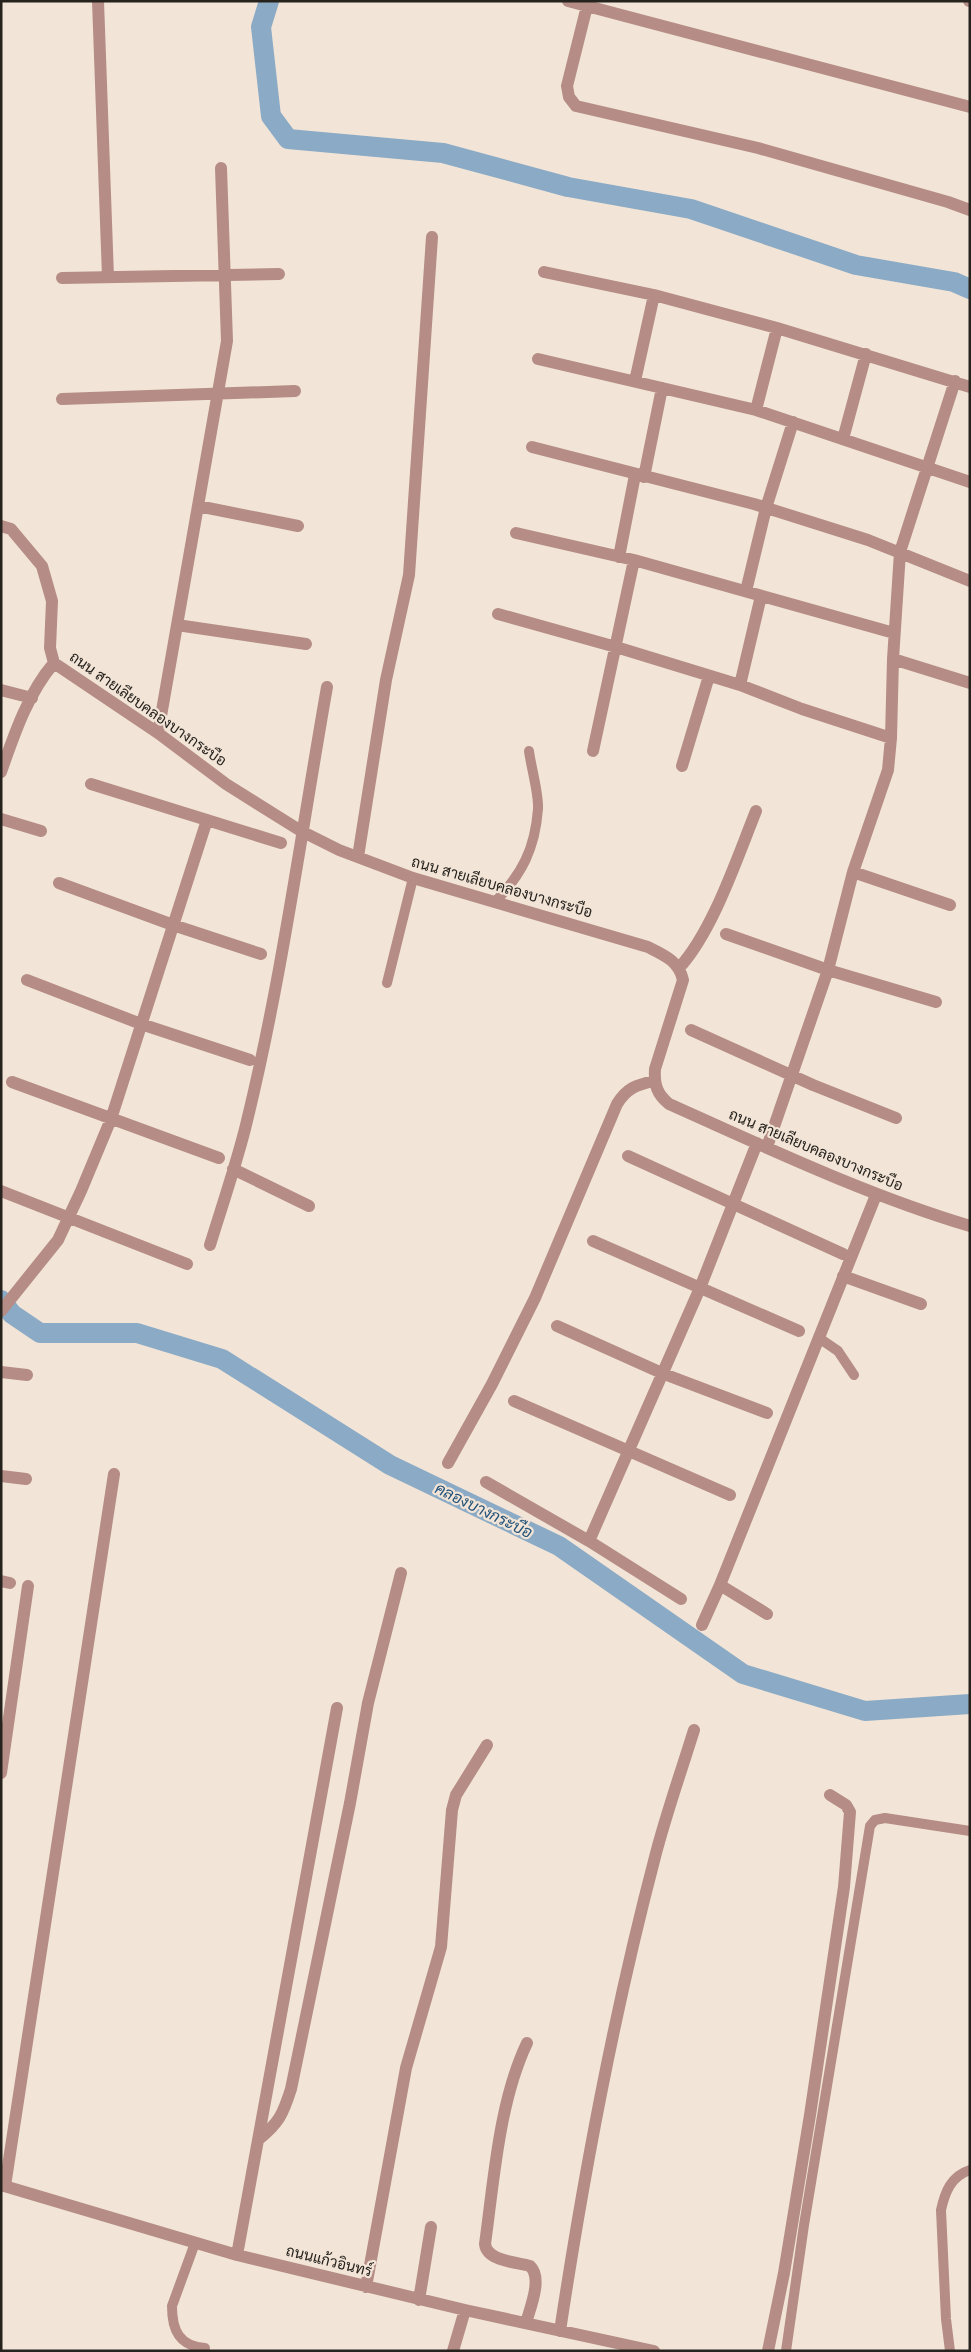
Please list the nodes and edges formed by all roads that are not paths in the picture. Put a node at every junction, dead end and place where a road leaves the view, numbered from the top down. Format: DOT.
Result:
graph roads {
  1 [pos="98,1"];
  2 [pos="568,1"];
  3 [pos="587,6"];
  4 [pos="970,107"];
  5 [pos="221,168"];
  6 [pos="970,210"];
  7 [pos="432,237"];
  8 [pos="544,272"];
  9 [pos="225,274"];
  10 [pos="279,274"];
  11 [pos="108,277"];
  12 [pos="62,278"];
  13 [pos="654,295"];
  14 [pos="777,328"];
  15 [pos="866,354"];
  16 [pos="538,359"];
  17 [pos="635,381"];
  18 [pos="955,381"];
  19 [pos="970,387"];
  20 [pos="662,388"];
  21 [pos="296,391"];
  22 [pos="218,394"];
  23 [pos="62,399"];
  24 [pos="756,410"];
  25 [pos="793,422"];
  26 [pos="843,439"];
  27 [pos="532,447"];
  28 [pos="928,467"];
  29 [pos="640,476"];
  30 [pos="970,482"];
  31 [pos="198,506"];
  32 [pos="766,508"];
  33 [pos="1,526"];
  34 [pos="298,526"];
  35 [pos="516,533"];
  36 [pos="900,552"];
  37 [pos="619,557"];
  38 [pos="634,560"];
  39 [pos="970,581"];
  40 [pos="746,591"];
  41 [pos="761,596"];
  42 [pos="498,614"];
  43 [pos="177,625"];
  44 [pos="894,633"];
  45 [pos="306,644"];
  46 [pos="616,647"];
  47 [pos="893,659"];
  48 [pos="54,663"];
  49 [pos="709,676"];
  50 [pos="970,683"];
  51 [pos="740,685"];
  52 [pos="327,687"];
  53 [pos="1,690"];
  54 [pos="32,698"];
  55 [pos="158,733"];
  56 [pos="892,738"];
  57 [pos="529,751"];
  58 [pos="593,751"];
  59 [pos="682,766"];
  60 [pos="1,772"];
  61 [pos="91,784"];
  62 [pos="756,811"];
  63 [pos="1,818"];
  64 [pos="207,820"];
  65 [pos="41,831"];
  66 [pos="301,831"];
  67 [pos="281,843"];
  68 [pos="358,857"];
  69 [pos="853,872"];
  70 [pos="413,878"];
  71 [pos="59,883"];
  72 [pos="495,902"];
  73 [pos="950,905"];
  74 [pos="173,926"];
  75 [pos="726,934"];
  76 [pos="261,954"];
  77 [pos="679,968"];
  78 [pos="828,970"];
  79 [pos="27,980"];
  80 [pos="386,983"];
  81 [pos="936,1002"];
  82 [pos="141,1024"];
  83 [pos="691,1030"];
  84 [pos="250,1060"];
  85 [pos="790,1075"];
  86 [pos="654,1081"];
  87 [pos="12,1082"];
  88 [pos="896,1118"];
  89 [pos="111,1119"];
  90 [pos="762,1145"];
  91 [pos="628,1156"];
  92 [pos="218,1158"];
  93 [pos="233,1169"];
  94 [pos="1,1191"];
  95 [pos="876,1195"];
  96 [pos="734,1205"];
  97 [pos="309,1206"];
  98 [pos="70,1218"];
  99 [pos="970,1226"];
  100 [pos="593,1241"];
  101 [pos="210,1244"];
  102 [pos="843,1254"];
  103 [pos="187,1264"];
  104 [pos="843,1276"];
  105 [pos="700,1288"];
  106 [pos="921,1304"];
  107 [pos="1,1311"];
  108 [pos="557,1326"];
  109 [pos="799,1331"];
  110 [pos="819,1338"];
  111 [pos="1,1372"];
  112 [pos="664,1374"];
  113 [pos="27,1375"];
  114 [pos="854,1375"];
  115 [pos="514,1401"];
  116 [pos="767,1412"];
  117 [pos="629,1451"];
  118 [pos="448,1463"];
  119 [pos="114,1474"];
  120 [pos="1,1476"];
  121 [pos="26,1480"];
  122 [pos="486,1482"];
  123 [pos="730,1495"];
  124 [pos="589,1541"];
  125 [pos="401,1573"];
  126 [pos="720,1585"];
  127 [pos="28,1586"];
  128 [pos="681,1599"];
  129 [pos="767,1614"];
  130 [pos="702,1625"];
  131 [pos="337,1708"];
  132 [pos="694,1730"];
  133 [pos="487,1745"];
  134 [pos="1,1773"];
  135 [pos="830,1795"];
  136 [pos="970,1831"];
  137 [pos="527,2043"];
  138 [pos="259,2139"];
  139 [pos="970,2170"];
  140 [pos="3,2186"];
  141 [pos="430,2227"];
  142 [pos="195,2242"];
  143 [pos="237,2255"];
  144 [pos="366,2287"];
  145 [pos="419,2300"];
  146 [pos="465,2310"];
  147 [pos="526,2324"];
  148 [pos="560,2331"];
  149 [pos="205,2348"];
  150 [pos="651,2350"];
  151 [pos="453,2351"];
  152 [pos="768,2351"];
  153 [pos="786,2351"];
  154 [pos="950,2351"];
  1 -- 11 [label="street"];
  2 -- 3 [label="street"];
  3 -- 4 [label="street"];
  3 -- 6 [label="street"];
  5 -- 9 [label="street"];
  7 -- 68 [label="street"];
  8 -- 13 [label="street"];
  9 -- 10 [label="street"];
  9 -- 11 [label="street"];
  9 -- 22 [label="street"];
  11 -- 12 [label="street"];
  13 -- 14 [label="street"];
  13 -- 17 [label="street"];
  14 -- 15 [label="street"];
  14 -- 24 [label="street"];
  15 -- 18 [label="street"];
  15 -- 26 [label="street"];
  16 -- 17 [label="street"];
  17 -- 20 [label="street"];
  18 -- 19 [label="street"];
  18 -- 28 [label="street"];
  20 -- 24 [label="street"];
  20 -- 29 [label="street"];
  21 -- 22 [label="street"];
  22 -- 23 [label="street"];
  22 -- 31 [label="street"];
  24 -- 25 [label="street"];
  25 -- 26 [label="street"];
  25 -- 32 [label="street"];
  26 -- 28 [label="street"];
  27 -- 29 [label="street"];
  28 -- 30 [label="street"];
  28 -- 36 [label="street"];
  29 -- 32 [label="street"];
  29 -- 37 [label="street"];
  31 -- 34 [label="street"];
  31 -- 43 [label="street"];
  32 -- 36 [label="street"];
  32 -- 40 [label="street"];
  33 -- 48 [label="street, ถนน สายเลียบคลองบางกระบือ"];
  35 -- 37 [label="street"];
  36 -- 39 [label="street"];
  36 -- 44 [label="street"];
  37 -- 38 [label="street"];
  38 -- 40 [label="street"];
  38 -- 46 [label="street"];
  40 -- 41 [label="street"];
  41 -- 44 [label="street"];
  41 -- 51 [label="street"];
  42 -- 46 [label="street"];
  43 -- 45 [label="street"];
  43 -- 55 [label="street"];
  44 -- 47 [label="street"];
  46 -- 49 [label="street"];
  46 -- 58 [label="street"];
  47 -- 50 [label="street"];
  47 -- 56 [label="street"];
  48 -- 54 [label="street"];
  48 -- 55 [label="street, ถนน สายเลียบคลองบางกระบือ"];
  49 -- 51 [label="street"];
  49 -- 59 [label="street"];
  51 -- 56 [label="street"];
  52 -- 66 [label="street"];
  53 -- 54 [label="street"];
  54 -- 60 [label="street"];
  55 -- 66 [label="street, ถนน สายเลียบคลองบางกระบือ"];
  56 -- 69 [label="street"];
  57 -- 72 [label="lane"];
  61 -- 64 [label="street"];
  62 -- 77 [label="street"];
  63 -- 65 [label="street"];
  64 -- 67 [label="street"];
  64 -- 74 [label="street"];
  66 -- 68 [label="street, ถนน สายเลียบคลองบางกระบือ"];
  66 -- 93 [label="street"];
  68 -- 70 [label="street, ถนน สายเลียบคลองบางกระบือ"];
  69 -- 73 [label="street"];
  69 -- 78 [label="street"];
  70 -- 72 [label="street, ถนน สายเลียบคลองบางกระบือ"];
  70 -- 80 [label="lane"];
  71 -- 74 [label="street"];
  72 -- 77 [label="street, ถนน สายเลียบคลองบางกระบือ"];
  74 -- 76 [label="street"];
  74 -- 82 [label="street"];
  75 -- 78 [label="street"];
  77 -- 86 [label="street"];
  78 -- 81 [label="street"];
  78 -- 85 [label="street"];
  79 -- 82 [label="street"];
  82 -- 84 [label="street"];
  82 -- 89 [label="street"];
  83 -- 85 [label="street"];
  85 -- 88 [label="street"];
  85 -- 90 [label="street"];
  86 -- 90 [label="street, ถนน สายเลียบคลองบางกระบือ"];
  86 -- 118 [label="street"];
  87 -- 89 [label="street"];
  89 -- 92 [label="street"];
  89 -- 98 [label="street"];
  90 -- 95 [label="street, ถนน สายเลียบคลองบางกระบือ"];
  90 -- 96 [label="street"];
  91 -- 96 [label="street"];
  93 -- 97 [label="street"];
  93 -- 101 [label="street"];
  94 -- 98 [label="street"];
  95 -- 99 [label="street, ถนน สายเลียบคลองบางกระบือ"];
  95 -- 104 [label="street"];
  96 -- 102 [label="street"];
  96 -- 105 [label="street"];
  98 -- 103 [label="street"];
  98 -- 107 [label="street"];
  100 -- 105 [label="street"];
  104 -- 106 [label="street"];
  104 -- 110 [label="street"];
  105 -- 109 [label="street"];
  105 -- 112 [label="street"];
  108 -- 112 [label="street"];
  110 -- 114 [label="lane"];
  110 -- 126 [label="street"];
  111 -- 113 [label="street"];
  112 -- 116 [label="street"];
  112 -- 117 [label="street"];
  115 -- 117 [label="street"];
  117 -- 123 [label="street"];
  117 -- 124 [label="street"];
  119 -- 140 [label="street"];
  120 -- 121 [label="street"];
  122 -- 124 [label="street"];
  124 -- 128 [label="street"];
  125 -- 138 [label="street"];
  126 -- 129 [label="street"];
  126 -- 130 [label="street"];
  127 -- 134 [label="street"];
  131 -- 138 [label="street"];
  132 -- 148 [label="street"];
  133 -- 144 [label="street"];
  135 -- 152 [label="street"];
  136 -- 153 [label="lane"];
  137 -- 147 [label="street"];
  138 -- 143 [label="street"];
  139 -- 154 [label="lane"];
  140 -- 142 [label="street, ถนนแก้วอินทร์"];
  141 -- 145 [label="street"];
  142 -- 143 [label="street, ถนนแก้วอินทร์"];
  142 -- 149 [label="lane"];
  143 -- 144 [label="street, ถนนแก้วอินทร์"];
  144 -- 145 [label="street, ถนนแก้วอินทร์"];
  145 -- 146 [label="street, ถนนแก้วอินทร์"];
  146 -- 147 [label="street, ถนนแก้วอินทร์"];
  146 -- 151 [label="street"];
  147 -- 148 [label="street, ถนนแก้วอินทร์"];
  148 -- 150 [label="street, ถนนแก้วอินทร์"];
}
